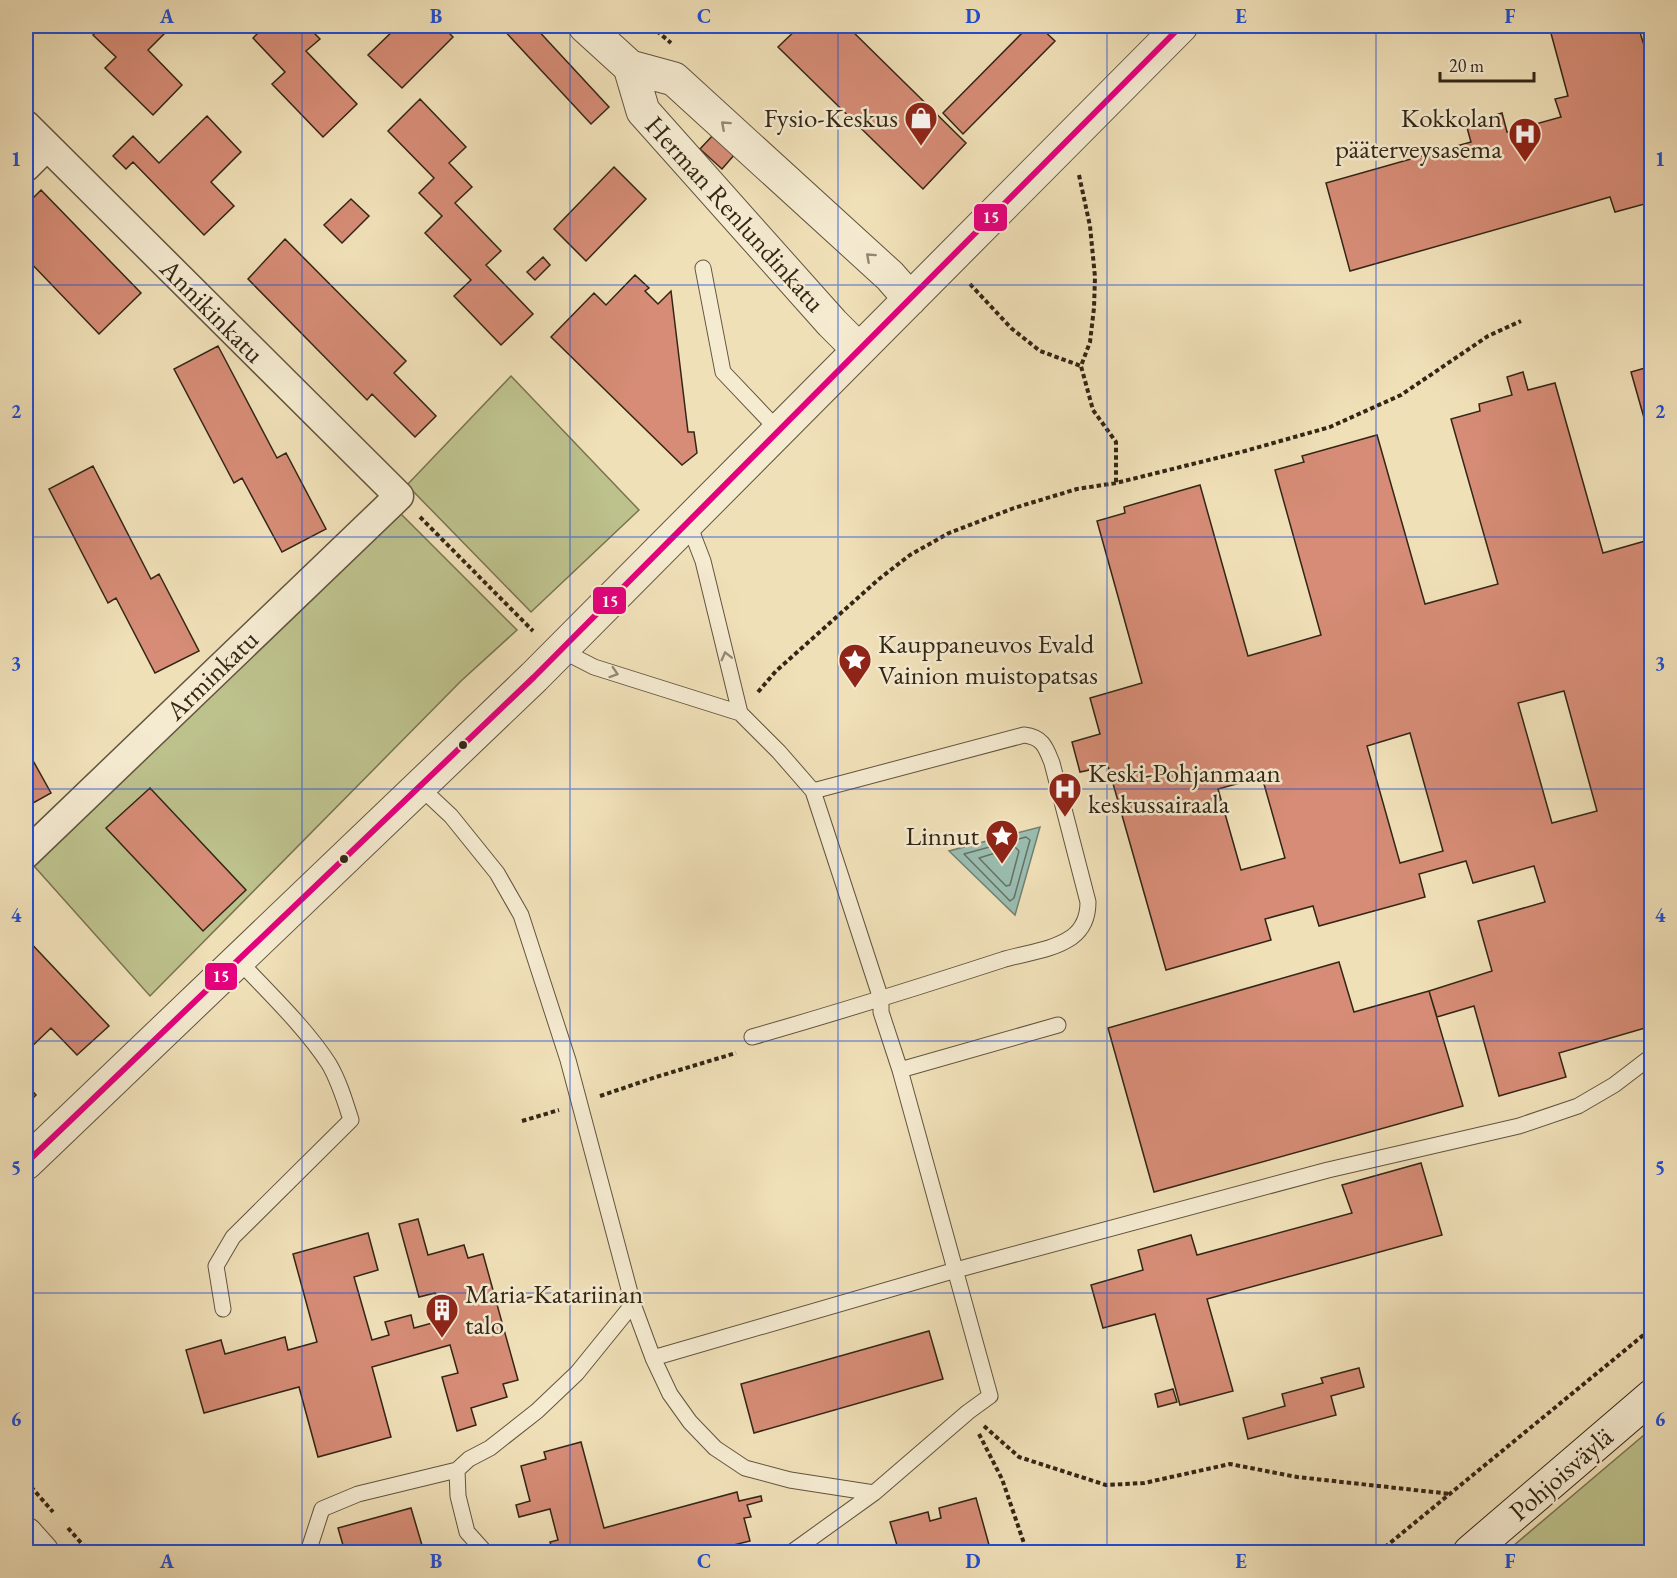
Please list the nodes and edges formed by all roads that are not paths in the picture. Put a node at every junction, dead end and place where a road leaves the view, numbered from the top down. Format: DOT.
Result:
graph roads {
  1 [pos="585,26"];
  2 [pos="1181,26"];
  3 [pos="630,67"];
  4 [pos="26,126"];
  5 [pos="46,147"];
  6 [pos="26,167"];
  7 [pos="703,268"];
  8 [pos="910,298"];
  9 [pos="859,350"];
  10 [pos="778,431"];
  11 [pos="399,496"];
  12 [pos="688,522"];
  13 [pos="561,650"];
  14 [pos="740,713"];
  15 [pos="419,786"];
  16 [pos="813,791"];
  17 [pos="26,854"];
  18 [pos="238,960"];
  19 [pos="881,999"];
  20 [pos="1058,1025"];
  21 [pos="752,1037"];
  22 [pos="1652,1056"];
  23 [pos="900,1070"];
  24 [pos="26,1163"];
  25 [pos="956,1270"];
  26 [pos="633,1304"];
  27 [pos="223,1309"];
  28 [pos="653,1358"];
  29 [pos="1652,1396"];
  30 [pos="457,1470"];
  31 [pos="874,1493"];
  32 [pos="26,1534"];
  33 [pos="42,1552"];
  34 [pos="308,1552"];
  35 [pos="485,1552"];
  36 [pos="792,1552"];
  37 [pos="1470,1552"];
  1 -- 3 [label="street, Herman Renlundinkatu"];
  2 -- 8 [label="street"];
  8 -- 3 [label="street, Herman Renlundinkatu, one-way"];
  3 -- 9 [label="street, Herman Renlundinkatu"];
  4 -- 5 [label="street, Annikinkatu"];
  5 -- 6 [label="street"];
  5 -- 11 [label="street, Annikinkatu"];
  7 -- 10 [label="lane"];
  8 -- 9 [label="street"];
  9 -- 10 [label="street"];
  10 -- 12 [label="street"];
  11 -- 17 [label="street, Arminkatu"];
  12 -- 13 [label="street"];
  14 -- 12 [label="lane, one-way"];
  13 -- 14 [label="lane, one-way"];
  13 -- 15 [label="street"];
  14 -- 16 [label="lane"];
  15 -- 18 [label="street"];
  15 -- 26 [label="lane"];
  16 -- 19 [label="lane"];
  16 -- 19 [label="lane"];
  18 -- 24 [label="street"];
  18 -- 27 [label="lane"];
  19 -- 21 [label="lane"];
  19 -- 23 [label="lane"];
  20 -- 23 [label="lane"];
  22 -- 25 [label="lane"];
  23 -- 25 [label="lane"];
  25 -- 28 [label="lane"];
  25 -- 31 [label="lane"];
  26 -- 28 [label="lane"];
  26 -- 30 [label="lane"];
  28 -- 31 [label="lane"];
  29 -- 37 [label="street, Pohjoisväylä"];
  30 -- 34 [label="lane"];
  30 -- 35 [label="lane"];
  31 -- 36 [label="lane"];
  32 -- 33 [label="street"];
}
